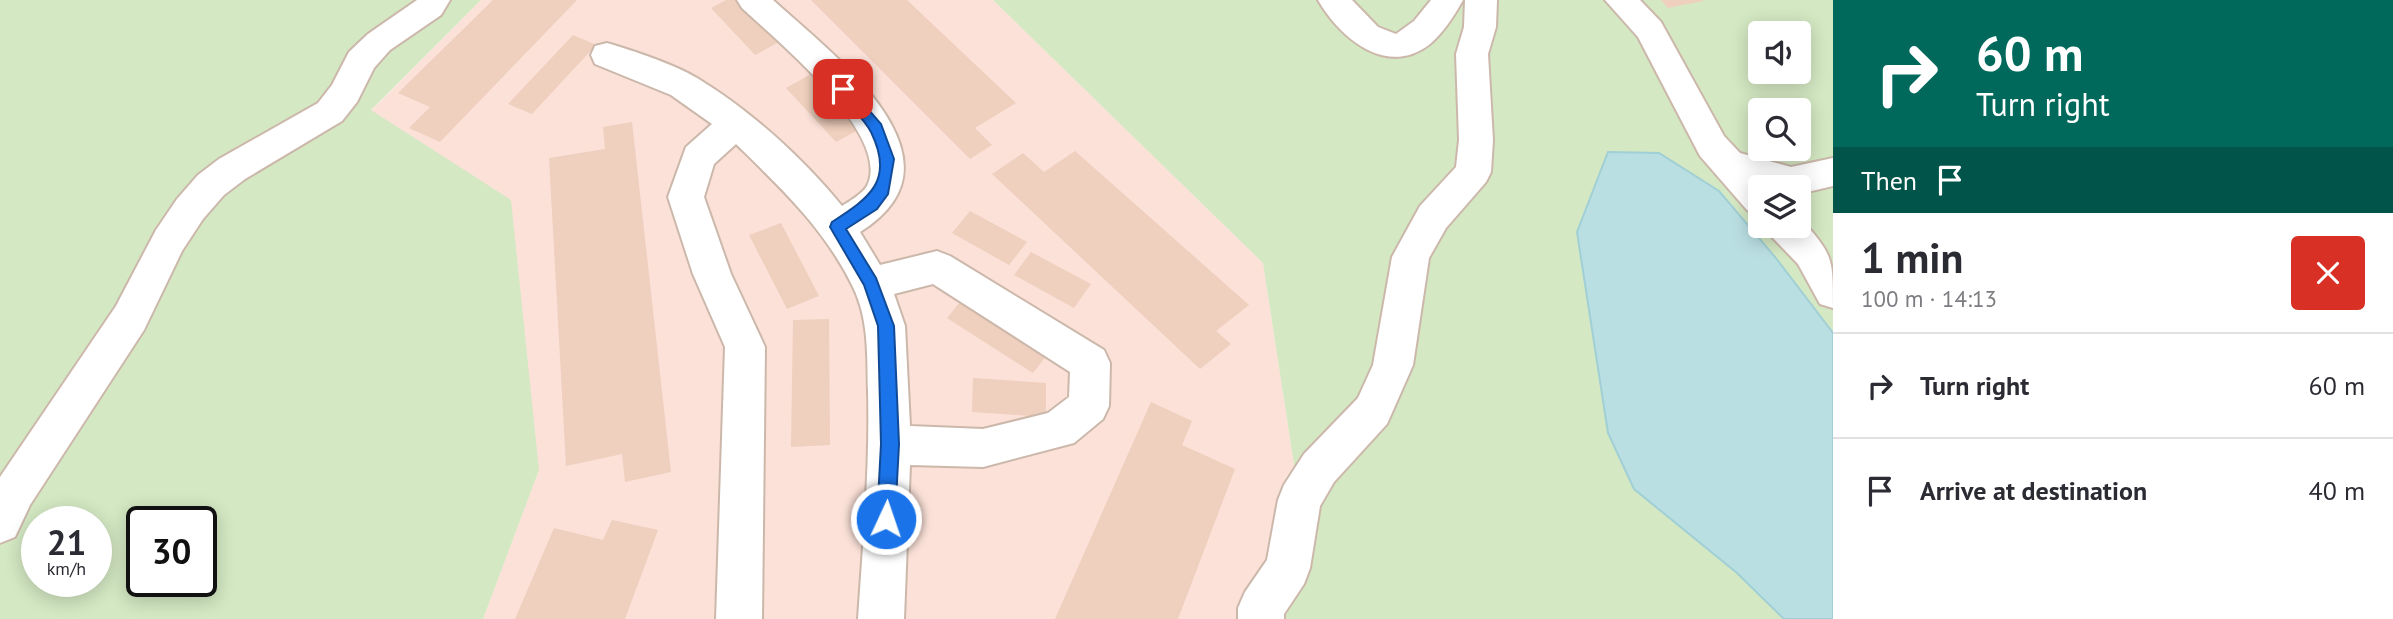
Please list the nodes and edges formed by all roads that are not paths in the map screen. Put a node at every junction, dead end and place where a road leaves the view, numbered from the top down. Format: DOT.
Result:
graph roads {
  1 [pos="434,0"];
  2 [pos="753,0"];
  3 [pos="1334,0"];
  4 [pos="1447,0"];
  5 [pos="1480,0"];
  6 [pos="1621,0"];
  7 [pos="607,55"];
  8 [pos="736,123"];
  9 [pos="1731,165"];
  10 [pos="1833,172"];
  11 [pos="1748,186"];
  12 [pos="837,227"];
  13 [pos="1797,238"];
  14 [pos="871,283"];
  15 [pos="1833,292"];
  16 [pos="890,444"];
  17 [pos="0,522"];
  18 [pos="739,619"];
  19 [pos="881,619"];
  20 [pos="1261,619"];
  1 -- 17 [label="street"];
  2 -- 12 [label="street"];
  3 -- 4 [label="street"];
  5 -- 20 [label="street"];
  6 -- 9 [label="street"];
  7 -- 8 [label="street"];
  8 -- 12 [label="street"];
  8 -- 18 [label="street"];
  9 -- 10 [label="street"];
  9 -- 11 [label="street"];
  12 -- 14 [label="street"];
  13 -- 15 [label="street"];
  14 -- 16 [label="street"];
  14 -- 16 [label="street"];
  16 -- 19 [label="street"];
}
